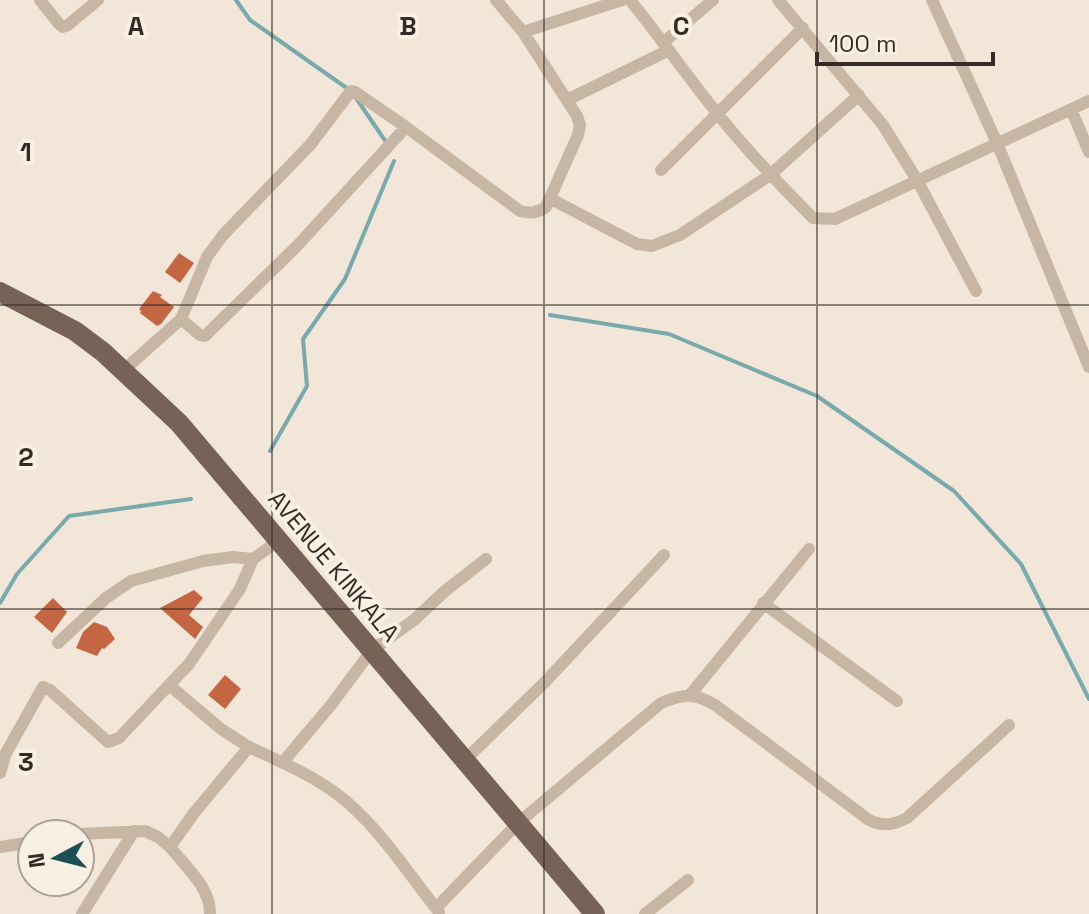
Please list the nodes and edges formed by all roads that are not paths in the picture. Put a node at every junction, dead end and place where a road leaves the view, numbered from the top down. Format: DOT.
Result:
graph roads {
  1 [pos="40,0"];
  2 [pos="98,0"];
  3 [pos="496,0"];
  4 [pos="622,0"];
  5 [pos="630,0"];
  6 [pos="713,0"];
  7 [pos="778,0"];
  8 [pos="932,0"];
  9 [pos="803,28"];
  10 [pos="523,32"];
  11 [pos="666,46"];
  12 [pos="859,95"];
  13 [pos="567,100"];
  14 [pos="1089,101"];
  15 [pos="1071,109"];
  16 [pos="717,113"];
  17 [pos="406,127"];
  18 [pos="997,143"];
  19 [pos="1089,152"];
  20 [pos="661,170"];
  21 [pos="770,175"];
  22 [pos="917,180"];
  23 [pos="551,199"];
  24 [pos="976,291"];
  25 [pos="0,292"];
  26 [pos="181,319"];
  27 [pos="1089,367"];
  28 [pos="124,370"];
  29 [pos="278,541"];
  30 [pos="809,549"];
  31 [pos="664,555"];
  32 [pos="253,559"];
  33 [pos="486,559"];
  34 [pos="763,603"];
  35 [pos="58,643"];
  36 [pos="372,650"];
  37 [pos="169,685"];
  38 [pos="690,695"];
  39 [pos="897,701"];
  40 [pos="1009,725"];
  41 [pos="249,747"];
  42 [pos="465,760"];
  43 [pos="282,763"];
  44 [pos="0,773"];
  45 [pos="518,823"];
  46 [pos="134,831"];
  47 [pos="96,833"];
  48 [pos="170,847"];
  49 [pos="688,880"];
  50 [pos="439,911"];
  51 [pos="82,914"];
  52 [pos="210,914"];
  53 [pos="595,914"];
  54 [pos="645,914"];
  1 -- 2 [label="street"];
  3 -- 10 [label="street"];
  4 -- 10 [label="street"];
  5 -- 11 [label="street"];
  6 -- 11 [label="street"];
  7 -- 9 [label="street"];
  8 -- 18 [label="street"];
  9 -- 12 [label="street"];
  9 -- 16 [label="street"];
  10 -- 13 [label="street"];
  11 -- 13 [label="street"];
  11 -- 16 [label="street"];
  12 -- 21 [label="street"];
  12 -- 22 [label="street"];
  13 -- 23 [label="street"];
  14 -- 15 [label="street"];
  15 -- 18 [label="street"];
  15 -- 19 [label="street"];
  16 -- 20 [label="street"];
  16 -- 21 [label="street"];
  17 -- 23 [label="street"];
  17 -- 26 [label="street"];
  17 -- 26 [label="street"];
  18 -- 22 [label="street"];
  18 -- 27 [label="street"];
  21 -- 22 [label="street"];
  21 -- 23 [label="street"];
  22 -- 24 [label="street"];
  25 -- 28 [label="main road, AVENUE KINKALA"];
  26 -- 28 [label="street"];
  28 -- 29 [label="main road, AVENUE KINKALA"];
  29 -- 32 [label="street"];
  29 -- 36 [label="main road, AVENUE KINKALA"];
  30 -- 34 [label="street"];
  31 -- 42 [label="street"];
  32 -- 35 [label="street"];
  32 -- 37 [label="street"];
  33 -- 36 [label="street"];
  34 -- 38 [label="street"];
  34 -- 39 [label="street"];
  36 -- 42 [label="main road, AVENUE KINKALA"];
  36 -- 43 [label="street"];
  37 -- 41 [label="street"];
  37 -- 44 [label="street"];
  38 -- 40 [label="street"];
  38 -- 45 [label="street"];
  41 -- 43 [label="street"];
  41 -- 48 [label="street"];
  42 -- 45 [label="main road, AVENUE KINKALA"];
  43 -- 50 [label="street"];
  45 -- 50 [label="street"];
  45 -- 53 [label="main road, AVENUE KINKALA"];
  46 -- 47 [label="street"];
  46 -- 48 [label="street"];
  46 -- 51 [label="street"];
  48 -- 52 [label="street"];
  49 -- 54 [label="street"];
}
